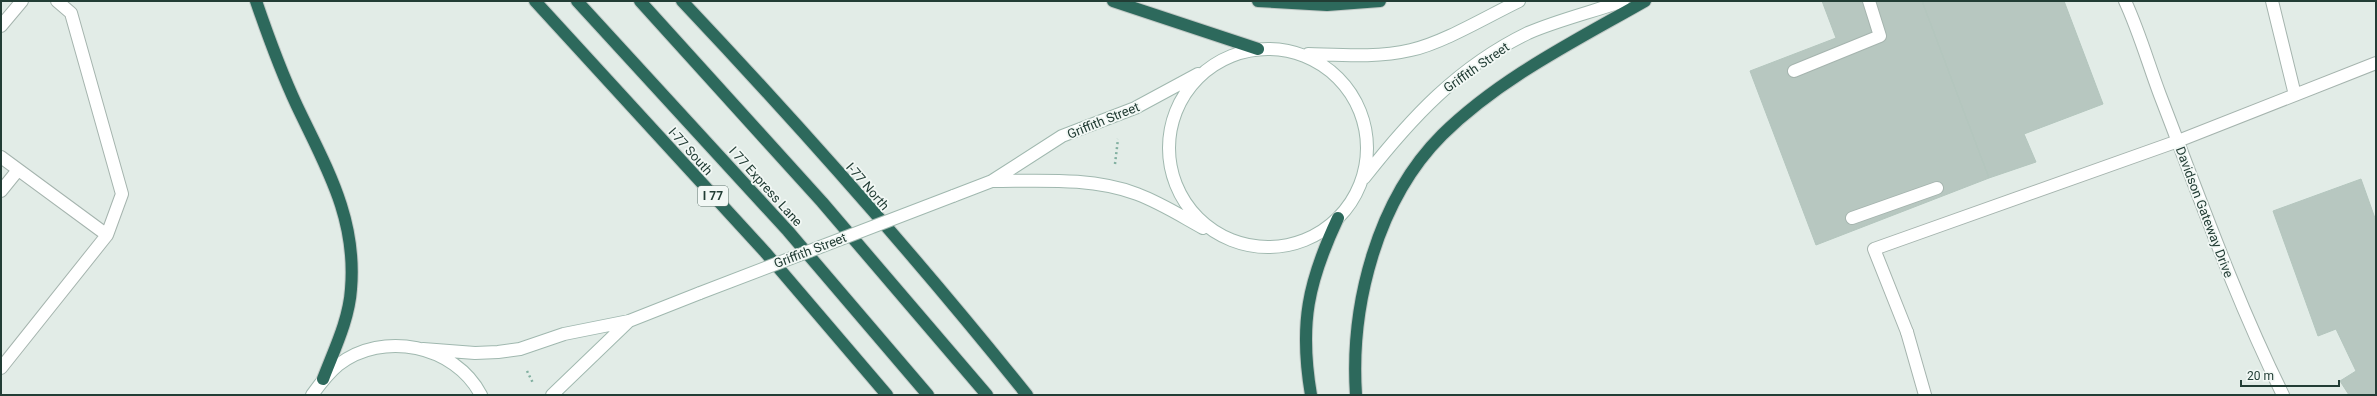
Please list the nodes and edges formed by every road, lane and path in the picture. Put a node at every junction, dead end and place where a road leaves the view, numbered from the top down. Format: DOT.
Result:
graph roads {
  1 [pos="22,1"];
  2 [pos="57,1"];
  3 [pos="256,1"];
  4 [pos="535,1"];
  5 [pos="577,1"];
  6 [pos="640,1"];
  7 [pos="682,1"];
  8 [pos="1113,1"];
  9 [pos="1258,1"];
  10 [pos="1380,1"];
  11 [pos="1519,1"];
  12 [pos="1623,1"];
  13 [pos="1646,1"];
  14 [pos="1869,1"];
  15 [pos="2125,1"];
  16 [pos="2135,1"];
  17 [pos="2272,1"];
  18 [pos="2136,24"];
  19 [pos="1,26"];
  20 [pos="1258,49"];
  21 [pos="1302,54"];
  22 [pos="2376,63"];
  23 [pos="1216,64"];
  24 [pos="1794,71"];
  25 [pos="2295,95"];
  26 [pos="1117,136"];
  27 [pos="2178,141"];
  28 [pos="1,157"];
  29 [pos="1115,168"];
  30 [pos="18,170"];
  31 [pos="1362,180"];
  32 [pos="992,181"];
  33 [pos="1937,188"];
  34 [pos="1,191"];
  35 [pos="1338,218"];
  36 [pos="1852,218"];
  37 [pos="1212,233"];
  38 [pos="107,235"];
  39 [pos="629,320"];
  40 [pos="423,349"];
  41 [pos="524,367"];
  42 [pos="1,368"];
  43 [pos="323,379"];
  44 [pos="534,384"];
  45 [pos="312,395"];
  46 [pos="481,395"];
  47 [pos="552,395"];
  48 [pos="887,395"];
  49 [pos="928,395"];
  50 [pos="986,395"];
  51 [pos="1027,395"];
  52 [pos="1312,395"];
  53 [pos="1356,395"];
  54 [pos="1925,395"];
  55 [pos="2283,395"];
  1 -- 19 [label="main road"];
  2 -- 38 [label="main road"];
  3 -- 43 [label="highway"];
  4 -- 48 [label="highway, I-77 South / I 77"];
  5 -- 49 [label="highway, I 77 Express Lane / I 77"];
  6 -- 50 [label="highway"];
  7 -- 51 [label="highway, I-77 North"];
  8 -- 20 [label="highway"];
  9 -- 10 [label="highway"];
  11 -- 21 [label="main road"];
  12 -- 31 [label="main road, Griffith Street"];
  13 -- 53 [label="highway"];
  14 -- 24 [label="main road"];
  15 -- 18 [label="main road, Davidson Gateway Drive"];
  16 -- 18 [label="main road, Davidson Gateway Drive"];
  17 -- 25 [label="main road"];
  18 -- 27 [label="main road, Davidson Gateway Drive"];
  20 -- 21 [label="main road"];
  20 -- 23 [label="main road"];
  21 -- 31 [label="main road"];
  22 -- 25 [label="main road"];
  23 -- 32 [label="main road, Griffith Street"];
  23 -- 37 [label="main road"];
  25 -- 27 [label="main road"];
  26 -- 29 [label="path"];
  27 -- 54 [label="main road"];
  27 -- 55 [label="main road, Davidson Gateway Drive"];
  28 -- 30 [label="main road"];
  30 -- 34 [label="main road"];
  30 -- 38 [label="main road"];
  31 -- 35 [label="main road, Griffith Street"];
  32 -- 37 [label="main road, Griffith Street"];
  32 -- 39 [label="main road, Griffith Street, bridge"];
  33 -- 36 [label="main road"];
  35 -- 37 [label="main road, Griffith Street"];
  35 -- 52 [label="highway"];
  38 -- 42 [label="main road"];
  39 -- 40 [label="main road, Griffith Street"];
  39 -- 47 [label="main road, Griffith Street"];
  40 -- 43 [label="main road"];
  40 -- 46 [label="main road"];
  41 -- 44 [label="path"];
  43 -- 45 [label="main road"];
}
